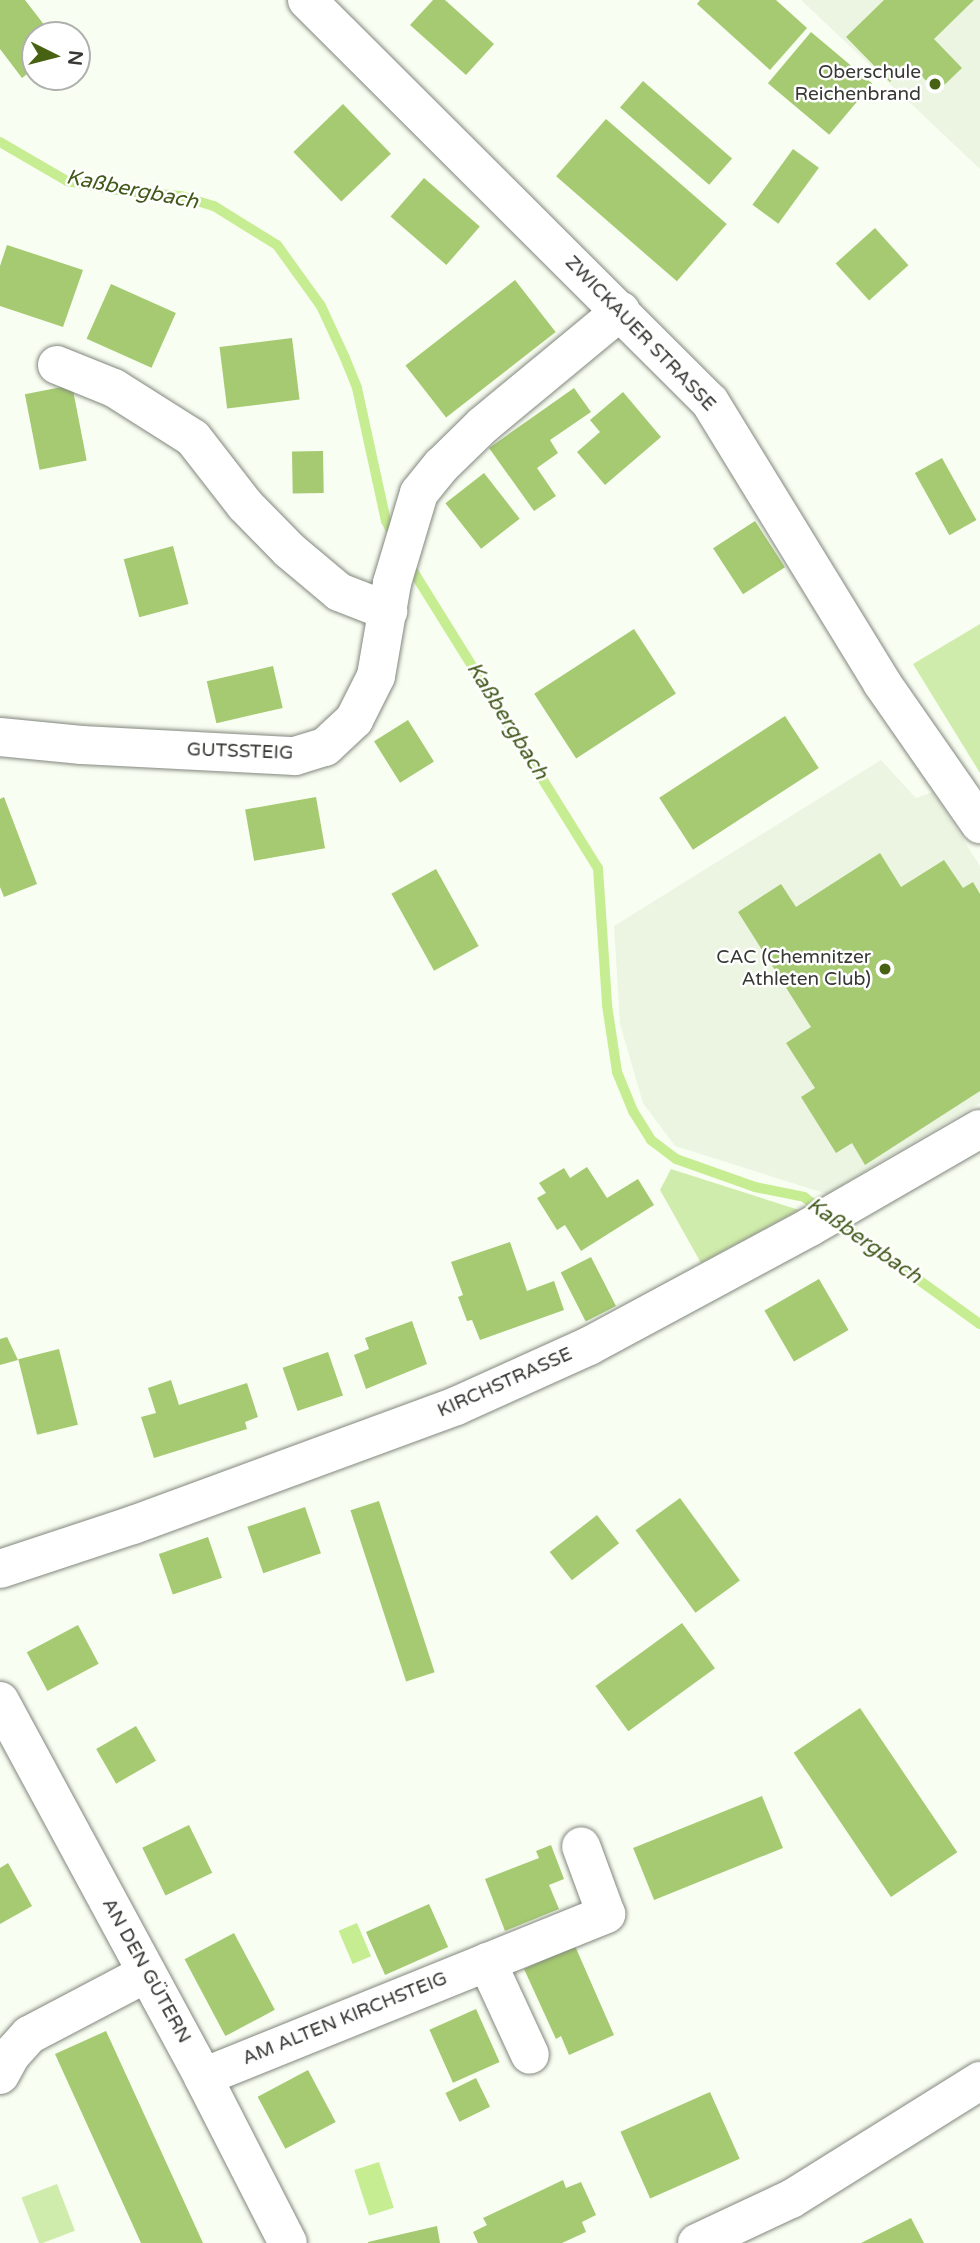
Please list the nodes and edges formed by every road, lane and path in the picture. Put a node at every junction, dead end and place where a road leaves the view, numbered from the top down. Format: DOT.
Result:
graph roads {
  1 [pos="307,0"];
  2 [pos="621,311"];
  3 [pos="57,365"];
  4 [pos="390,597"];
  5 [pos="0,737"];
  6 [pos="980,824"];
  7 [pos="980,1129"];
  8 [pos="0,1569"];
  9 [pos="0,1701"];
  10 [pos="581,1846"];
  11 [pos="487,1962"];
  12 [pos="147,1973"];
  13 [pos="530,2055"];
  14 [pos="0,2075"];
  15 [pos="203,2077"];
  16 [pos="980,2081"];
  17 [pos="288,2243"];
  18 [pos="697,2243"];
  1 -- 2 [label="street, ZWICKAUER STRASSE"];
  2 -- 4 [label="street, GUTSSTEIG"];
  2 -- 6 [label="street, ZWICKAUER STRASSE"];
  3 -- 4 [label="street"];
  4 -- 5 [label="street, GUTSSTEIG"];
  7 -- 8 [label="street, KIRCHSTRASSE"];
  9 -- 12 [label="street, AN DEN GÜTERN"];
  10 -- 11 [label="street, AM ALTEN KIRCHSTEIG"];
  11 -- 13 [label="street"];
  11 -- 15 [label="street, AM ALTEN KIRCHSTEIG"];
  12 -- 14 [label="street"];
  12 -- 15 [label="street, AN DEN GÜTERN"];
  15 -- 17 [label="street, AN DEN GÜTERN"];
  16 -- 18 [label="street"];
}
